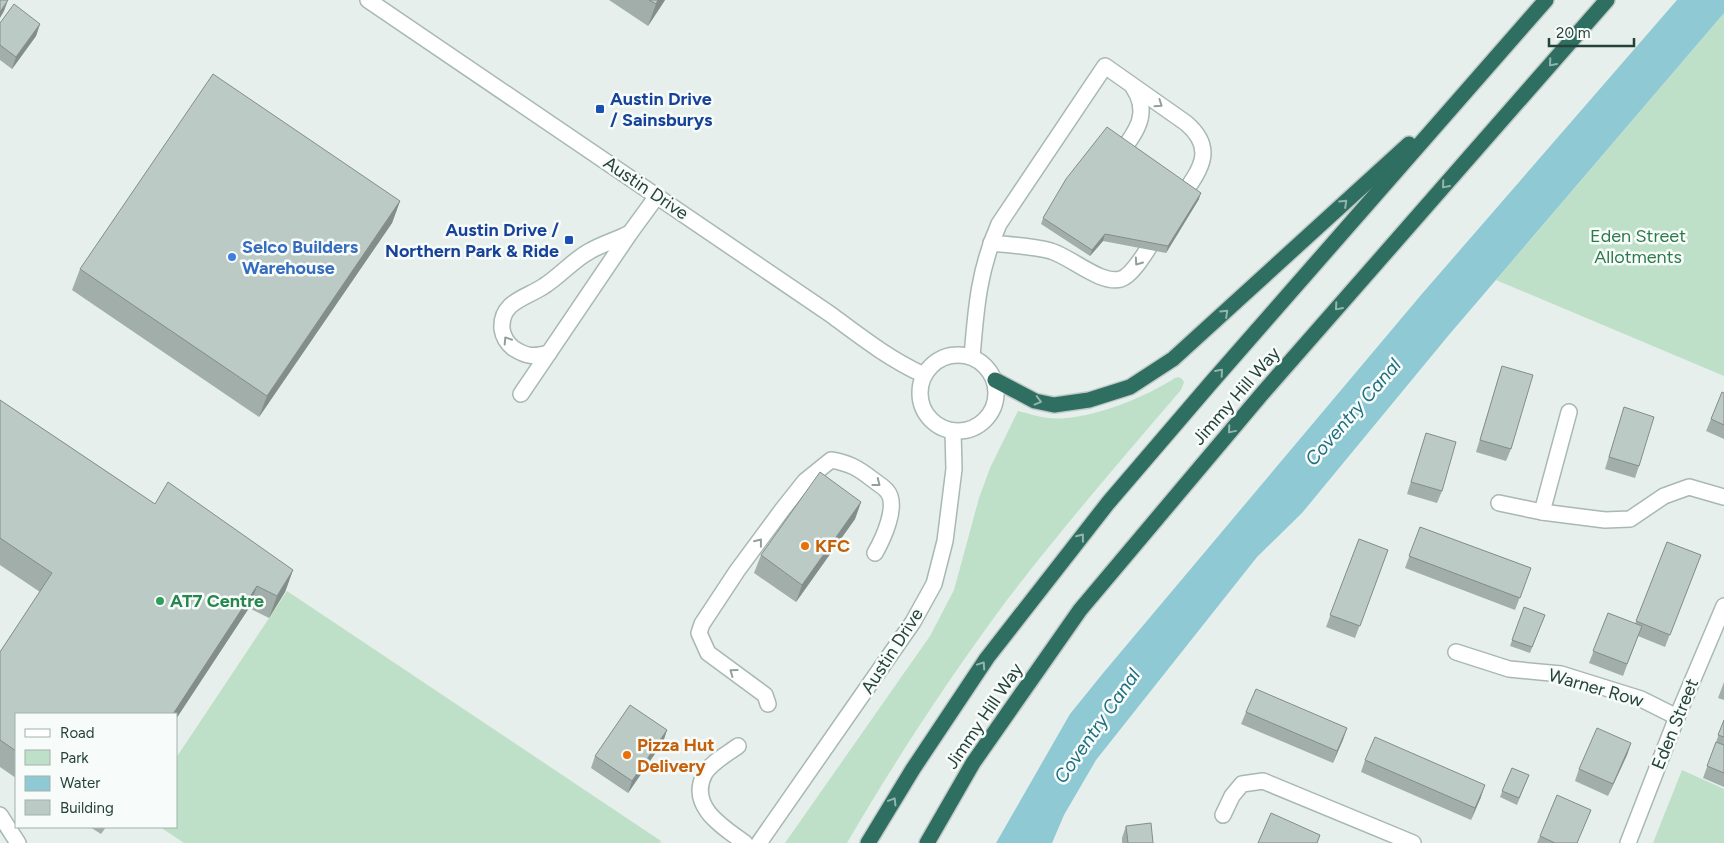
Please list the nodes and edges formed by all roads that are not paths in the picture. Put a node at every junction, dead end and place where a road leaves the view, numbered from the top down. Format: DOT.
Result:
graph roads {
  1 [pos="368,0"];
  2 [pos="1546,0"];
  3 [pos="1608,0"];
  4 [pos="1131,84"];
  5 [pos="1464,93"];
  6 [pos="1107,172"];
  7 [pos="657,196"];
  8 [pos="630,233"];
  9 [pos="990,243"];
  10 [pos="549,352"];
  11 [pos="972,357"];
  12 [pos="924,375"];
  13 [pos="995,380"];
  14 [pos="521,394"];
  15 [pos="1569,412"];
  16 [pos="953,432"];
  17 [pos="1724,497"];
  18 [pos="1499,503"];
  19 [pos="1542,512"];
  20 [pos="876,553"];
  21 [pos="1724,606"];
  22 [pos="1456,652"];
  23 [pos="768,704"];
  24 [pos="1677,717"];
  25 [pos="738,746"];
  26 [pos="0,815"];
  27 [pos="1223,815"];
  28 [pos="18,843"];
  29 [pos="745,843"];
  30 [pos="759,843"];
  31 [pos="868,843"];
  32 [pos="927,843"];
  33 [pos="1413,843"];
  34 [pos="1628,843"];
  1 -- 7 [label="street, Austin Drive"];
  2 -- 5 [label="highway, Jimmy Hill Way"];
  3 -- 32 [label="highway, Jimmy Hill Way, one-way"];
  4 -- 6 [label="street"];
  4 -- 9 [label="street"];
  4 -- 9 [label="street, one-way"];
  13 -- 5 [label="highway, one-way"];
  31 -- 5 [label="highway, Jimmy Hill Way, one-way"];
  7 -- 8 [label="street"];
  7 -- 12 [label="street, Austin Drive"];
  8 -- 10 [label="street"];
  10 -- 8 [label="street, one-way"];
  9 -- 11 [label="street"];
  10 -- 14 [label="street"];
  11 -- 12 [label="street"];
  11 -- 13 [label="street"];
  12 -- 16 [label="street"];
  13 -- 16 [label="street"];
  15 -- 19 [label="street"];
  16 -- 30 [label="street, Austin Drive"];
  17 -- 19 [label="street"];
  18 -- 19 [label="street"];
  23 -- 20 [label="street, one-way"];
  21 -- 24 [label="street, Eden Street"];
  22 -- 24 [label="street, Warner Row"];
  24 -- 34 [label="street, Eden Street"];
  25 -- 29 [label="street"];
  26 -- 28 [label="street"];
  27 -- 33 [label="street"];
}
